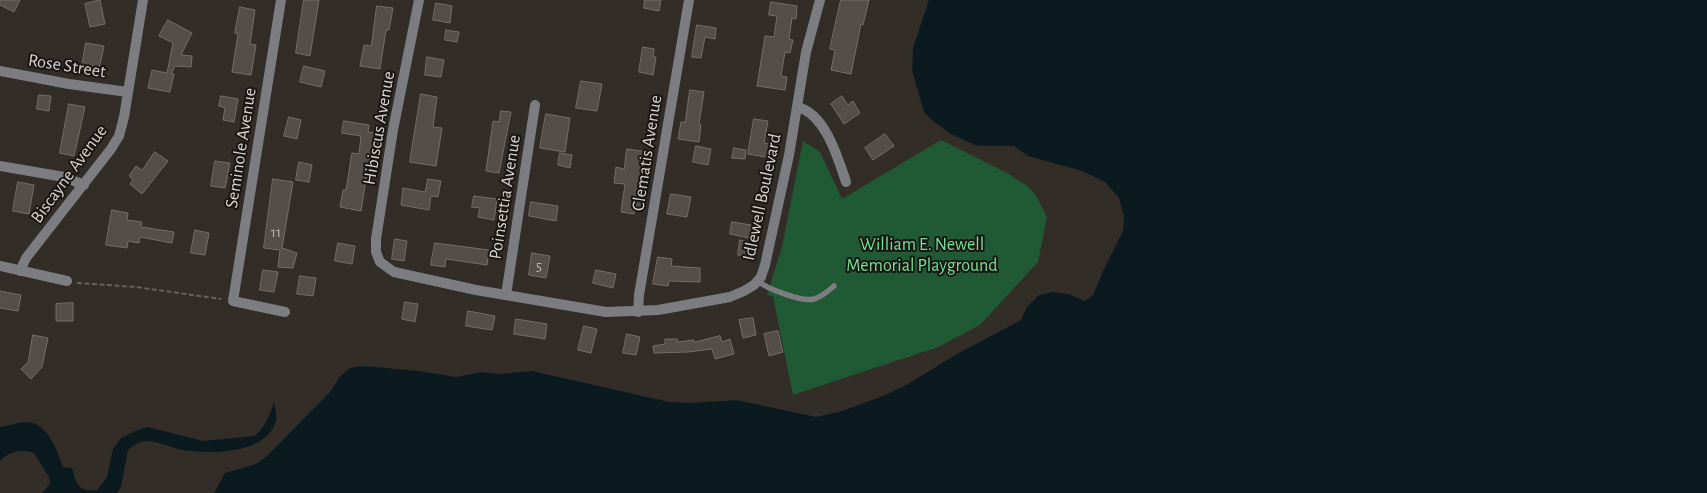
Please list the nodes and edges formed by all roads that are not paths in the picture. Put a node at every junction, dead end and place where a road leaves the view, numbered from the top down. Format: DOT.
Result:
graph roads {
  1 [pos="143,0"];
  2 [pos="282,0"];
  3 [pos="419,0"];
  4 [pos="689,0"];
  5 [pos="820,0"];
  6 [pos="0,71"];
  7 [pos="128,92"];
  8 [pos="535,105"];
  9 [pos="797,107"];
  10 [pos="0,166"];
  11 [pos="846,182"];
  12 [pos="84,185"];
  13 [pos="380,262"];
  14 [pos="0,266"];
  15 [pos="20,271"];
  16 [pos="67,281"];
  17 [pos="758,281"];
  18 [pos="834,286"];
  19 [pos="506,295"];
  20 [pos="285,312"];
  21 [pos="638,312"];
  1 -- 7 [label="street, Biscayne Avenue"];
  2 -- 20 [label="street, Seminole Avenue"];
  3 -- 13 [label="street, Hibiscus Avenue"];
  4 -- 21 [label="street, Clematis Avenue"];
  5 -- 9 [label="street, Idlewell Boulevard"];
  6 -- 7 [label="street, Rose Street"];
  7 -- 12 [label="street, Biscayne Avenue"];
  8 -- 19 [label="street, Poinsettia Avenue"];
  9 -- 11 [label="street"];
  9 -- 17 [label="street, Idlewell Boulevard"];
  10 -- 12 [label="street"];
  12 -- 15 [label="street, Biscayne Avenue"];
  13 -- 19 [label="street, Idlewell Boulevard"];
  14 -- 15 [label="street"];
  15 -- 16 [label="street"];
  17 -- 18 [label="lane"];
  17 -- 21 [label="street, Idlewell Boulevard"];
  19 -- 21 [label="street, Idlewell Boulevard"];
}
